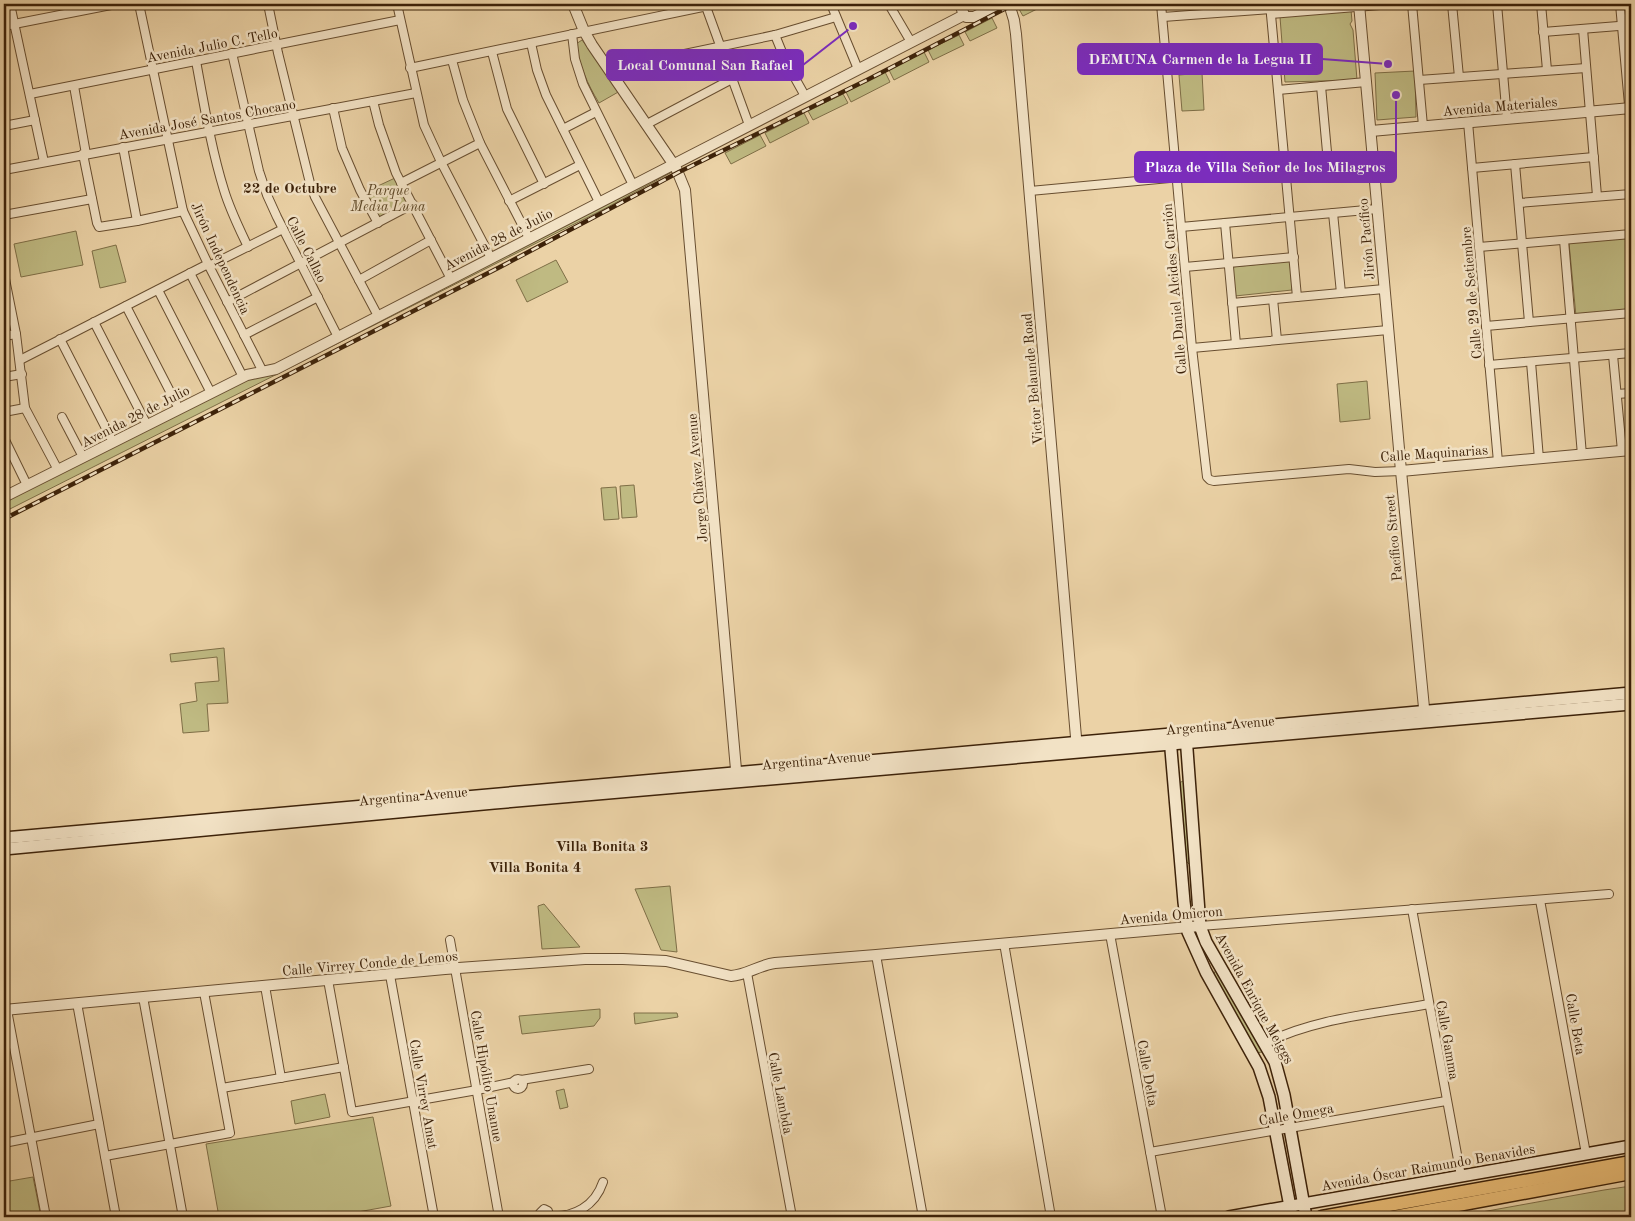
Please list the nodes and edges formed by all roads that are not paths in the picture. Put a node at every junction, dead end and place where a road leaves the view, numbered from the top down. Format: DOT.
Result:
graph roads {
  1 [pos="10,4"];
  2 [pos="116,4"];
  3 [pos="139,4"];
  4 [pos="268,4"];
  5 [pos="396,4"];
  6 [pos="573,4"];
  7 [pos="717,4"];
  8 [pos="831,4"];
  9 [pos="960,4"];
  10 [pos="1000,4"];
  11 [pos="1009,4"];
  12 [pos="1161,4"];
  13 [pos="1392,4"];
  14 [pos="1412,4"];
  15 [pos="1452,4"];
  16 [pos="1496,4"];
  17 [pos="1541,4"];
  18 [pos="1620,4"];
  19 [pos="705,5"];
  20 [pos="1360,5"];
  21 [pos="1314,7"];
  22 [pos="891,8"];
  23 [pos="1271,9"];
  24 [pos="964,15"];
  25 [pos="836,17"];
  26 [pos="1162,18"];
  27 [pos="400,20"];
  28 [pos="15,24"];
  29 [pos="1631,25"];
  30 [pos="4,26"];
  31 [pos="1622,26"];
  32 [pos="1582,29"];
  33 [pos="584,31"];
  34 [pos="1543,32"];
  35 [pos="572,34"];
  36 [pos="775,35"];
  37 [pos="911,42"];
  38 [pos="531,43"];
  39 [pos="276,44"];
  40 [pos="720,46"];
  41 [pos="492,52"];
  42 [pos="232,53"];
  43 [pos="452,60"];
  44 [pos="196,61"];
  45 [pos="410,68"];
  46 [pos="1586,68"];
  47 [pos="858,69"];
  48 [pos="153,70"];
  49 [pos="1547,70"];
  50 [pos="1503,74"];
  51 [pos="614,77"];
  52 [pos="1459,77"];
  53 [pos="732,79"];
  54 [pos="1419,80"];
  55 [pos="1366,82"];
  56 [pos="74,86"];
  57 [pos="1321,86"];
  58 [pos="1278,90"];
  59 [pos="416,93"];
  60 [pos="30,94"];
  61 [pos="805,96"];
  62 [pos="373,101"];
  63 [pos="333,108"];
  64 [pos="1630,108"];
  65 [pos="596,112"];
  66 [pos="1590,112"];
  67 [pos="293,116"];
  68 [pos="1507,119"];
  69 [pos="35,120"];
  70 [pos="1468,122"];
  71 [pos="248,124"];
  72 [pos="647,124"];
  73 [pos="749,125"];
  74 [pos="4,126"];
  75 [pos="1423,126"];
  76 [pos="1631,127"];
  77 [pos="563,129"];
  78 [pos="209,131"];
  79 [pos="1371,131"];
  80 [pos="167,139"];
  81 [pos="480,143"];
  82 [pos="123,147"];
  83 [pos="84,154"];
  84 [pos="1594,157"];
  85 [pos="1373,159"];
  86 [pos="44,162"];
  87 [pos="441,162"];
  88 [pos="1328,164"];
  89 [pos="1515,164"];
  90 [pos="580,165"];
  91 [pos="1285,167"];
  92 [pos="676,168"];
  93 [pos="1472,168"];
  94 [pos="4,170"];
  95 [pos="1177,177"];
  96 [pos="401,183"];
  97 [pos="544,184"];
  98 [pos="633,185"];
  99 [pos="1030,191"];
  100 [pos="1631,194"];
  101 [pos="1597,196"];
  102 [pos="92,199"];
  103 [pos="510,202"];
  104 [pos="599,202"];
  105 [pos="1519,203"];
  106 [pos="412,204"];
  107 [pos="1377,209"];
  108 [pos="184,211"];
  109 [pos="1333,213"];
  110 [pos="4,215"];
  111 [pos="1290,217"];
  112 [pos="137,221"];
  113 [pos="378,223"];
  114 [pos="1225,223"];
  115 [pos="1181,227"];
  116 [pos="283,229"];
  117 [pos="1631,234"];
  118 [pos="529,238"];
  119 [pos="431,240"];
  120 [pos="1564,240"];
  121 [pos="340,244"];
  122 [pos="1522,244"];
  123 [pos="248,246"];
  124 [pos="1479,247"];
  125 [pos="491,258"];
  126 [pos="1294,258"];
  127 [pos="1229,263"];
  128 [pos="300,264"];
  129 [pos="208,265"];
  130 [pos="1185,267"];
  131 [pos="190,273"];
  132 [pos="4,274"];
  133 [pos="451,278"];
  134 [pos="358,280"];
  135 [pos="1384,289"];
  136 [pos="158,290"];
  137 [pos="1341,293"];
  138 [pos="318,297"];
  139 [pos="1297,297"];
  140 [pos="1273,299"];
  141 [pos="228,302"];
  142 [pos="1232,303"];
  143 [pos="126,306"];
  144 [pos="1631,313"];
  145 [pos="378,316"];
  146 [pos="1570,318"];
  147 [pos="94,322"];
  148 [pos="1529,322"];
  149 [pos="1486,326"];
  150 [pos="1388,330"];
  151 [pos="16,334"];
  152 [pos="244,335"];
  153 [pos="4,336"];
  154 [pos="338,337"];
  155 [pos="60,339"];
  156 [pos="1277,340"];
  157 [pos="1236,344"];
  158 [pos="1192,348"];
  159 [pos="1631,353"];
  160 [pos="1613,354"];
  161 [pos="1574,358"];
  162 [pos="20,360"];
  163 [pos="1531,362"];
  164 [pos="1489,365"];
  165 [pos="263,372"];
  166 [pos="22,374"];
  167 [pos="4,377"];
  168 [pos="243,377"];
  169 [pos="211,393"];
  170 [pos="1631,393"];
  171 [pos="1617,394"];
  172 [pos="25,408"];
  173 [pos="179,409"];
  174 [pos="4,412"];
  175 [pos="62,417"];
  176 [pos="147,425"];
  177 [pos="4,438"];
  178 [pos="113,442"];
  179 [pos="1626,451"];
  180 [pos="1582,455"];
  181 [pos="83,457"];
  182 [pos="1539,459"];
  183 [pos="1498,462"];
  184 [pos="58,470"];
  185 [pos="1401,471"];
  186 [pos="1210,480"];
  187 [pos="27,485"];
  188 [pos="4,497"];
  189 [pos="1631,693"];
  190 [pos="1614,700"];
  191 [pos="1631,704"];
  192 [pos="1425,717"];
  193 [pos="1186,737"];
  194 [pos="1170,739"];
  195 [pos="1077,747"];
  196 [pos="737,777"];
  197 [pos="1190,779"];
  198 [pos="1174,780"];
  199 [pos="202,825"];
  200 [pos="4,838"];
  201 [pos="4,849"];
  202 [pos="1610,894"];
  203 [pos="1540,900"];
  204 [pos="1198,901"];
  205 [pos="1184,902"];
  206 [pos="1412,909"];
  207 [pos="1200,926"];
  208 [pos="1186,927"];
  209 [pos="1110,934"];
  210 [pos="450,940"];
  211 [pos="1004,943"];
  212 [pos="876,955"];
  213 [pos="1218,964"];
  214 [pos="455,969"];
  215 [pos="1206,972"];
  216 [pos="742,974"];
  217 [pos="390,975"];
  218 [pos="328,980"];
  219 [pos="265,986"];
  220 [pos="204,992"];
  221 [pos="143,997"];
  222 [pos="77,1003"];
  223 [pos="1429,1004"];
  224 [pos="5,1010"];
  225 [pos="1264,1044"];
  226 [pos="344,1067"];
  227 [pos="589,1069"];
  228 [pos="281,1078"];
  229 [pos="222,1088"];
  230 [pos="477,1090"];
  231 [pos="413,1101"];
  232 [pos="1446,1101"];
  233 [pos="99,1124"];
  234 [pos="1290,1128"];
  235 [pos="1276,1130"];
  236 [pos="31,1137"];
  237 [pos="4,1143"];
  238 [pos="170,1144"];
  239 [pos="1631,1146"];
  240 [pos="1150,1152"];
  241 [pos="1586,1154"];
  242 [pos="104,1156"];
  243 [pos="1631,1162"];
  244 [pos="1631,1173"];
  245 [pos="1461,1176"];
  246 [pos="603,1182"];
  247 [pos="1304,1204"];
  248 [pos="1428,1209"];
  249 [pos="1291,1212"];
  250 [pos="46,1217"];
  251 [pos="116,1217"];
  252 [pos="183,1217"];
  253 [pos="434,1217"];
  254 [pos="499,1217"];
  255 [pos="539,1217"];
  256 [pos="549,1217"];
  257 [pos="792,1217"];
  258 [pos="922,1217"];
  259 [pos="1051,1217"];
  260 [pos="1162,1217"];
  261 [pos="1229,1217"];
  262 [pos="1306,1217"];
  263 [pos="1322,1217"];
  264 [pos="1394,1217"];
  1 -- 28 [label="street"];
  2 -- 28 [label="street"];
  3 -- 48 [label="street, Jirón Independencia"];
  4 -- 39 [label="street"];
  5 -- 27 [label="street"];
  6 -- 33 [label="street, Jorge Chávez Avenue"];
  7 -- 19 [label="street"];
  8 -- 25 [label="street"];
  9 -- 24 [label="street"];
  10 -- 24 [label="street, Avenida 28 de Julio"];
  11 -- 99 [label="street, Victor Belaunde Road"];
  12 -- 26 [label="street, Calle Daniel Alcides Carrión"];
  13 -- 20 [label="street"];
  14 -- 54 [label="street"];
  15 -- 52 [label="street"];
  16 -- 50 [label="street"];
  17 -- 34 [label="street"];
  18 -- 31 [label="street"];
  19 -- 33 [label="street"];
  19 -- 40 [label="street"];
  20 -- 21 [label="street"];
  20 -- 55 [label="street, Jirón Pacífico"];
  21 -- 23 [label="street"];
  22 -- 37 [label="street"];
  23 -- 26 [label="street"];
  23 -- 58 [label="street"];
  24 -- 37 [label="street, Avenida 28 de Julio"];
  25 -- 36 [label="street"];
  25 -- 47 [label="street"];
  26 -- 95 [label="street, Calle Daniel Alcides Carrión"];
  27 -- 39 [label="street, Avenida Julio C. Tello"];
  27 -- 45 [label="street"];
  28 -- 30 [label="street"];
  28 -- 60 [label="street"];
  29 -- 31 [label="street"];
  31 -- 32 [label="street"];
  31 -- 64 [label="street"];
  32 -- 34 [label="street"];
  32 -- 46 [label="street"];
  33 -- 35 [label="street"];
  33 -- 51 [label="street, Jorge Chávez Avenue"];
  34 -- 49 [label="street"];
  35 -- 38 [label="street"];
  35 -- 65 [label="street"];
  36 -- 40 [label="street"];
  36 -- 61 [label="street"];
  37 -- 47 [label="street, Avenida 28 de Julio"];
  38 -- 41 [label="street"];
  38 -- 77 [label="street"];
  39 -- 42 [label="street, Avenida Julio C. Tello"];
  39 -- 67 [label="street"];
  40 -- 51 [label="street"];
  40 -- 53 [label="street"];
  41 -- 43 [label="street"];
  41 -- 97 [label="street"];
  42 -- 44 [label="street, Avenida Julio C. Tello"];
  42 -- 71 [label="street, Calle Callao"];
  43 -- 45 [label="street"];
  43 -- 81 [label="street"];
  44 -- 48 [label="street, Avenida Julio C. Tello"];
  44 -- 78 [label="street"];
  45 -- 59 [label="street"];
  46 -- 49 [label="street"];
  46 -- 66 [label="street"];
  47 -- 61 [label="street, Avenida 28 de Julio"];
  48 -- 56 [label="street, Avenida Julio C. Tello"];
  48 -- 80 [label="street, Jirón Independencia"];
  49 -- 50 [label="street"];
  50 -- 52 [label="street"];
  50 -- 68 [label="street"];
  51 -- 72 [label="street, Jorge Chávez Avenue"];
  52 -- 54 [label="street"];
  53 -- 72 [label="street"];
  53 -- 73 [label="street"];
  54 -- 75 [label="street"];
  55 -- 57 [label="street"];
  55 -- 79 [label="street, Jirón Pacífico"];
  56 -- 60 [label="street, Avenida Julio C. Tello"];
  56 -- 83 [label="street"];
  57 -- 58 [label="street"];
  57 -- 88 [label="street"];
  58 -- 91 [label="street"];
  59 -- 62 [label="street, Avenida José Santos Chocano"];
  59 -- 87 [label="street"];
  60 -- 69 [label="street"];
  61 -- 73 [label="street, Avenida 28 de Julio"];
  62 -- 63 [label="street, Avenida José Santos Chocano"];
  62 -- 96 [label="street"];
  63 -- 67 [label="street, Avenida José Santos Chocano"];
  63 -- 113 [label="street"];
  64 -- 66 [label="street, Avenida Materiales"];
  64 -- 76 [label="street"];
  65 -- 77 [label="street"];
  65 -- 98 [label="street"];
  66 -- 68 [label="street, Avenida Materiales"];
  66 -- 84 [label="street"];
  67 -- 71 [label="street, Avenida José Santos Chocano"];
  67 -- 121 [label="street"];
  68 -- 70 [label="street, Avenida Materiales"];
  69 -- 74 [label="street"];
  69 -- 86 [label="street"];
  70 -- 75 [label="street, Avenida Materiales"];
  70 -- 93 [label="street, Calle 29 de Setiembre"];
  71 -- 78 [label="street, Avenida José Santos Chocano"];
  71 -- 116 [label="street, Calle Callao"];
  72 -- 92 [label="street, Jorge Chávez Avenue"];
  73 -- 92 [label="street, Avenida 28 de Julio"];
  75 -- 79 [label="street, Avenida Materiales"];
  77 -- 90 [label="street"];
  78 -- 80 [label="street, Avenida José Santos Chocano"];
  78 -- 123 [label="street"];
  79 -- 85 [label="street, Jirón Pacífico"];
  80 -- 82 [label="street, Avenida José Santos Chocano"];
  80 -- 108 [label="street, Jirón Independencia"];
  81 -- 87 [label="street"];
  81 -- 103 [label="street"];
  82 -- 83 [label="street, Avenida José Santos Chocano"];
  82 -- 112 [label="street"];
  83 -- 86 [label="street, Avenida José Santos Chocano"];
  83 -- 102 [label="street"];
  84 -- 89 [label="street"];
  84 -- 101 [label="street"];
  85 -- 88 [label="street"];
  85 -- 107 [label="street, Jirón Pacífico"];
  86 -- 94 [label="street, Avenida José Santos Chocano"];
  87 -- 96 [label="street"];
  87 -- 125 [label="street"];
  88 -- 91 [label="street"];
  89 -- 93 [label="street"];
  89 -- 105 [label="street"];
  90 -- 97 [label="street"];
  90 -- 104 [label="street"];
  91 -- 95 [label="street"];
  91 -- 111 [label="street"];
  92 -- 98 [label="street, Avenida 28 de Julio"];
  92 -- 196 [label="street, Jorge Chávez Avenue"];
  93 -- 124 [label="street, Calle 29 de Setiembre"];
  95 -- 99 [label="street"];
  95 -- 115 [label="street, Calle Daniel Alcides Carrión"];
  96 -- 106 [label="street"];
  97 -- 103 [label="street"];
  98 -- 104 [label="street, Avenida 28 de Julio"];
  99 -- 195 [label="street, Victor Belaunde Road"];
  100 -- 101 [label="street"];
  101 -- 105 [label="street"];
  102 -- 110 [label="street"];
  102 -- 112 [label="street"];
  103 -- 118 [label="street"];
  104 -- 118 [label="street, Avenida 28 de Julio"];
  105 -- 122 [label="street"];
  106 -- 113 [label="street"];
  106 -- 119 [label="street"];
  107 -- 109 [label="street"];
  107 -- 135 [label="street, Jirón Pacífico"];
  108 -- 112 [label="street"];
  108 -- 129 [label="street, Jirón Independencia"];
  109 -- 111 [label="street"];
  109 -- 137 [label="street"];
  111 -- 114 [label="street"];
  111 -- 126 [label="street"];
  113 -- 121 [label="street"];
  114 -- 115 [label="street"];
  114 -- 127 [label="street"];
  115 -- 130 [label="street, Calle Daniel Alcides Carrión"];
  116 -- 123 [label="street"];
  116 -- 128 [label="street, Calle Callao"];
  117 -- 120 [label="street"];
  118 -- 125 [label="street, Avenida 28 de Julio"];
  119 -- 133 [label="street"];
  119 -- 134 [label="street"];
  120 -- 122 [label="street"];
  120 -- 146 [label="street"];
  121 -- 128 [label="street"];
  121 -- 134 [label="street"];
  122 -- 124 [label="street"];
  122 -- 148 [label="street"];
  123 -- 129 [label="street"];
  124 -- 149 [label="street, Calle 29 de Setiembre"];
  125 -- 133 [label="street, Avenida 28 de Julio"];
  126 -- 127 [label="street"];
  126 -- 139 [label="street"];
  127 -- 130 [label="street"];
  127 -- 142 [label="street"];
  128 -- 138 [label="street, Calle Callao"];
  128 -- 141 [label="street"];
  129 -- 131 [label="street"];
  129 -- 141 [label="street, Jirón Independencia"];
  130 -- 158 [label="street, Calle Daniel Alcides Carrión"];
  131 -- 136 [label="street"];
  131 -- 168 [label="street"];
  132 -- 151 [label="street"];
  133 -- 145 [label="street, Avenida 28 de Julio"];
  134 -- 145 [label="street"];
  135 -- 137 [label="street"];
  135 -- 150 [label="street, Jirón Pacífico"];
  136 -- 143 [label="street"];
  136 -- 169 [label="street"];
  137 -- 139 [label="street"];
  138 -- 152 [label="street"];
  138 -- 154 [label="street, Calle Callao"];
  139 -- 140 [label="street"];
  140 -- 142 [label="street"];
  140 -- 156 [label="street"];
  141 -- 152 [label="street, Jirón Independencia"];
  142 -- 157 [label="street"];
  143 -- 147 [label="street"];
  143 -- 173 [label="street"];
  144 -- 146 [label="street"];
  145 -- 154 [label="street, Avenida 28 de Julio"];
  146 -- 148 [label="street"];
  146 -- 161 [label="street"];
  147 -- 155 [label="street"];
  147 -- 176 [label="street"];
  148 -- 149 [label="street"];
  149 -- 164 [label="street, Calle 29 de Setiembre"];
  150 -- 156 [label="street"];
  150 -- 185 [label="street, Pacífico Street"];
  151 -- 153 [label="street"];
  151 -- 162 [label="street"];
  152 -- 165 [label="street, Jirón Independencia"];
  154 -- 165 [label="street, Avenida 28 de Julio"];
  155 -- 162 [label="street"];
  155 -- 178 [label="street"];
  156 -- 157 [label="street"];
  157 -- 158 [label="street"];
  158 -- 186 [label="street, Calle Daniel Alcides Carrión"];
  159 -- 160 [label="street"];
  160 -- 161 [label="street"];
  160 -- 171 [label="street"];
  161 -- 163 [label="street"];
  161 -- 180 [label="street"];
  162 -- 166 [label="street"];
  163 -- 164 [label="street"];
  163 -- 182 [label="street"];
  164 -- 183 [label="street, Calle 29 de Setiembre"];
  165 -- 168 [label="street, Avenida 28 de Julio"];
  166 -- 167 [label="street"];
  166 -- 172 [label="street"];
  168 -- 169 [label="street, Avenida 28 de Julio"];
  169 -- 173 [label="street, Avenida 28 de Julio"];
  170 -- 171 [label="street"];
  171 -- 179 [label="street"];
  172 -- 174 [label="street"];
  172 -- 184 [label="street"];
  173 -- 176 [label="street, Avenida 28 de Julio"];
  175 -- 181 [label="street"];
  176 -- 178 [label="street, Avenida 28 de Julio"];
  177 -- 187 [label="street"];
  178 -- 181 [label="street, Avenida 28 de Julio"];
  179 -- 180 [label="street, Calle Maquinarias"];
  180 -- 182 [label="street, Calle Maquinarias"];
  181 -- 184 [label="street, Avenida 28 de Julio"];
  182 -- 183 [label="street, Calle Maquinarias"];
  183 -- 185 [label="street, Calle Maquinarias"];
  184 -- 187 [label="street, Avenida 28 de Julio"];
  185 -- 186 [label="street, Calle Maquinarias"];
  185 -- 192 [label="street, Pacífico Street"];
  187 -- 188 [label="street, Avenida 28 de Julio"];
  189 -- 190 [label="main road, Argentina Avenue"];
  190 -- 191 [label="main road, Argentina Avenue"];
  190 -- 192 [label="main road, Argentina Avenue"];
  192 -- 193 [label="main road, Argentina Avenue"];
  193 -- 194 [label="main road, Argentina Avenue"];
  193 -- 197 [label="main road, Avenida Enrique Meiggs"];
  194 -- 195 [label="main road, Argentina Avenue"];
  194 -- 198 [label="main road"];
  195 -- 196 [label="main road, Argentina Avenue"];
  196 -- 199 [label="main road, Argentina Avenue"];
  197 -- 198 [label="main road"];
  197 -- 204 [label="main road, Avenida Enrique Meiggs"];
  198 -- 205 [label="main road"];
  199 -- 200 [label="main road, Argentina Avenue"];
  199 -- 201 [label="main road, Argentina Avenue"];
  202 -- 203 [label="street, Avenida Omicron"];
  203 -- 206 [label="street, Avenida Omicron"];
  203 -- 241 [label="street, Calle Beta"];
  204 -- 205 [label="main road"];
  204 -- 207 [label="main road, Avenida Enrique Meiggs"];
  205 -- 208 [label="main road"];
  206 -- 207 [label="street, Avenida Omicron"];
  206 -- 223 [label="street, Calle Gamma"];
  207 -- 208 [label="street, Avenida Omicron"];
  207 -- 213 [label="main road, Avenida Enrique Meiggs"];
  208 -- 209 [label="street, Avenida Omicron"];
  208 -- 215 [label="main road"];
  209 -- 211 [label="street, Avenida Omicron"];
  209 -- 240 [label="street, Calle Delta"];
  210 -- 214 [label="street, Calle Hipólito Unanue"];
  211 -- 212 [label="street, Avenida Omicron"];
  211 -- 259 [label="street"];
  212 -- 216 [label="street, Avenida Omicron"];
  212 -- 258 [label="street"];
  213 -- 215 [label="main road"];
  213 -- 225 [label="main road, Avenida Enrique Meiggs"];
  214 -- 216 [label="street, Calle Virrey Conde de Lemos"];
  214 -- 217 [label="street, Calle Virrey Conde de Lemos"];
  214 -- 230 [label="street, Calle Hipólito Unanue"];
  215 -- 235 [label="main road"];
  216 -- 257 [label="street, Calle Lambda"];
  217 -- 218 [label="street, Calle Virrey Conde de Lemos"];
  217 -- 231 [label="street, Calle Virrey Amat"];
  218 -- 219 [label="street, Calle Virrey Conde de Lemos"];
  218 -- 226 [label="street"];
  219 -- 220 [label="street, Calle Virrey Conde de Lemos"];
  219 -- 228 [label="street"];
  220 -- 221 [label="street, Calle Virrey Conde de Lemos"];
  220 -- 229 [label="street"];
  221 -- 222 [label="street, Calle Virrey Conde de Lemos"];
  221 -- 238 [label="street"];
  222 -- 224 [label="street, Calle Virrey Conde de Lemos"];
  222 -- 233 [label="street"];
  223 -- 225 [label="street"];
  223 -- 232 [label="street, Calle Gamma"];
  224 -- 236 [label="street"];
  225 -- 234 [label="main road, Avenida Enrique Meiggs"];
  226 -- 228 [label="street"];
  226 -- 231 [label="street"];
  227 -- 230 [label="street"];
  228 -- 229 [label="street"];
  229 -- 238 [label="street"];
  230 -- 231 [label="street"];
  230 -- 254 [label="street, Calle Hipólito Unanue"];
  231 -- 253 [label="street, Calle Virrey Amat"];
  232 -- 234 [label="street, Calle Omega"];
  232 -- 245 [label="street, Calle Gamma"];
  233 -- 236 [label="street"];
  233 -- 242 [label="street"];
  234 -- 235 [label="street, Calle Omega"];
  234 -- 247 [label="main road, Avenida Enrique Meiggs"];
  235 -- 240 [label="street, Calle Omega"];
  235 -- 249 [label="main road"];
  236 -- 237 [label="street"];
  236 -- 250 [label="street"];
  238 -- 242 [label="street"];
  238 -- 252 [label="street"];
  239 -- 241 [label="main road, Avenida Óscar Raimundo Benavides"];
  240 -- 260 [label="street, Calle Delta"];
  241 -- 245 [label="main road, Avenida Óscar Raimundo Benavides"];
  242 -- 251 [label="street"];
  243 -- 248 [label="main road"];
  244 -- 248 [label="main road"];
  245 -- 247 [label="main road, Avenida Óscar Raimundo Benavides"];
  246 -- 256 [label="street"];
  247 -- 249 [label="main road, Avenida Óscar Raimundo Benavides"];
  247 -- 262 [label="main road, Avenida Enrique Meiggs"];
  248 -- 263 [label="main road"];
  248 -- 264 [label="main road"];
  249 -- 261 [label="main road, Avenida Óscar Raimundo Benavides"];
  255 -- 256 [label="street"];
}
